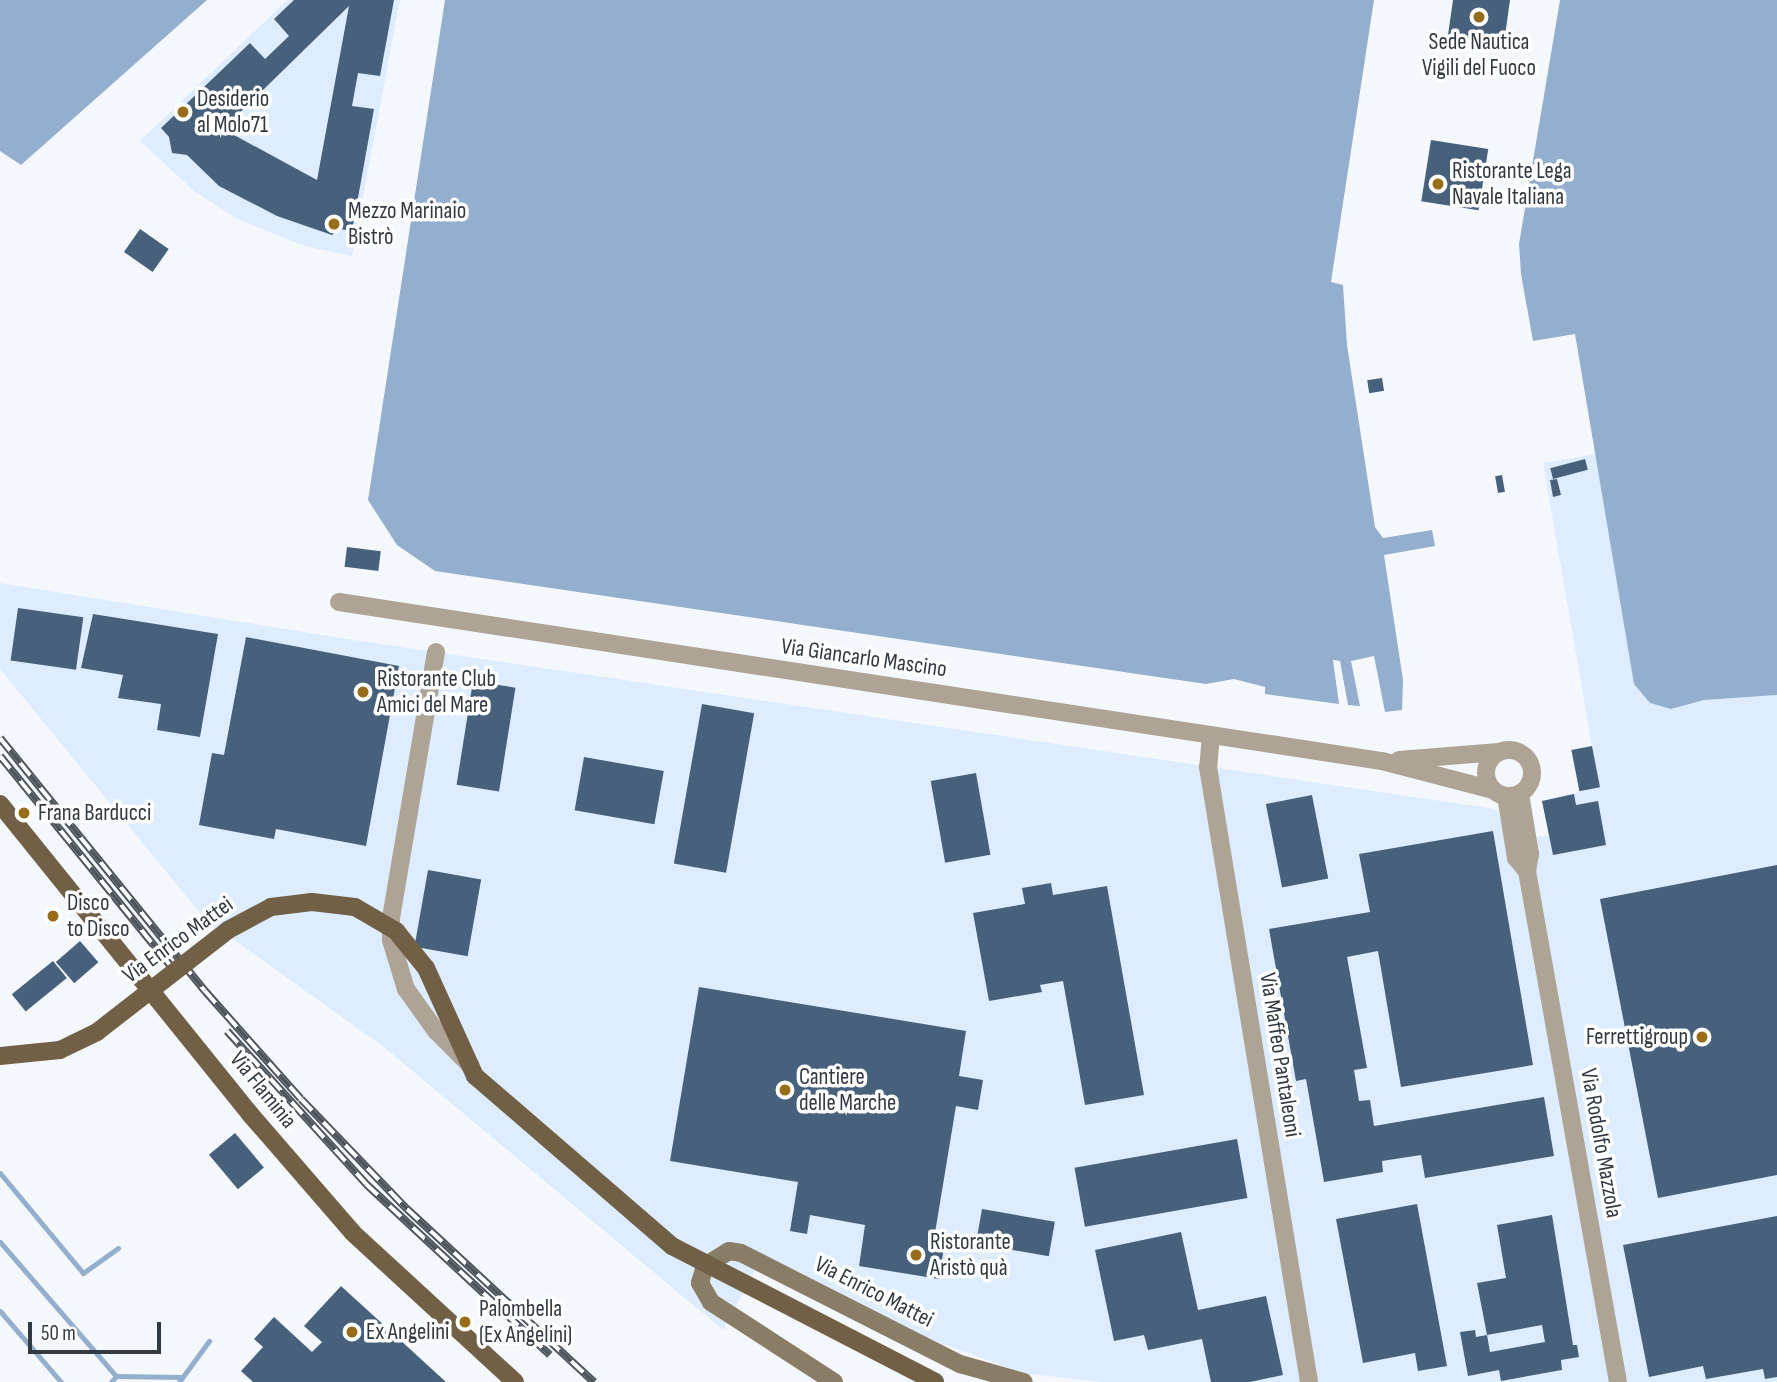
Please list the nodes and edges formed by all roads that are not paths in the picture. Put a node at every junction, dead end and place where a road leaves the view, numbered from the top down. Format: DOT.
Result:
graph roads {
  1 [pos="340,602"];
  2 [pos="436,652"];
  3 [pos="1211,735"];
  4 [pos="1499,752"];
  5 [pos="1382,761"];
  6 [pos="1506,793"];
  7 [pos="0,804"];
  8 [pos="0,1056"];
  9 [pos="705,1266"];
  10 [pos="515,1382"];
  11 [pos="834,1382"];
  12 [pos="934,1382"];
  13 [pos="1024,1382"];
  14 [pos="1309,1382"];
  15 [pos="1618,1382"];
  1 -- 3 [label="street, Via Giancarlo Mascino"];
  2 -- 9 [label="street"];
  3 -- 5 [label="street, Via Giancarlo Mascino"];
  3 -- 14 [label="street, Via Maffeo Pantaleoni"];
  4 -- 5 [label="street, Via Giancarlo Mascino"];
  4 -- 6 [label="street"];
  4 -- 6 [label="street, Via Giancarlo Mascino"];
  5 -- 6 [label="street, Via Giancarlo Mascino"];
  6 -- 15 [label="street, Via Rodolfo Mazzola"];
  7 -- 10 [label="main road, Via Flaminia"];
  8 -- 12 [label="main road, Via Enrico Mattei, bridge"];
  9 -- 11 [label="street"];
  9 -- 13 [label="street, Via Enrico Mattei"];
}
